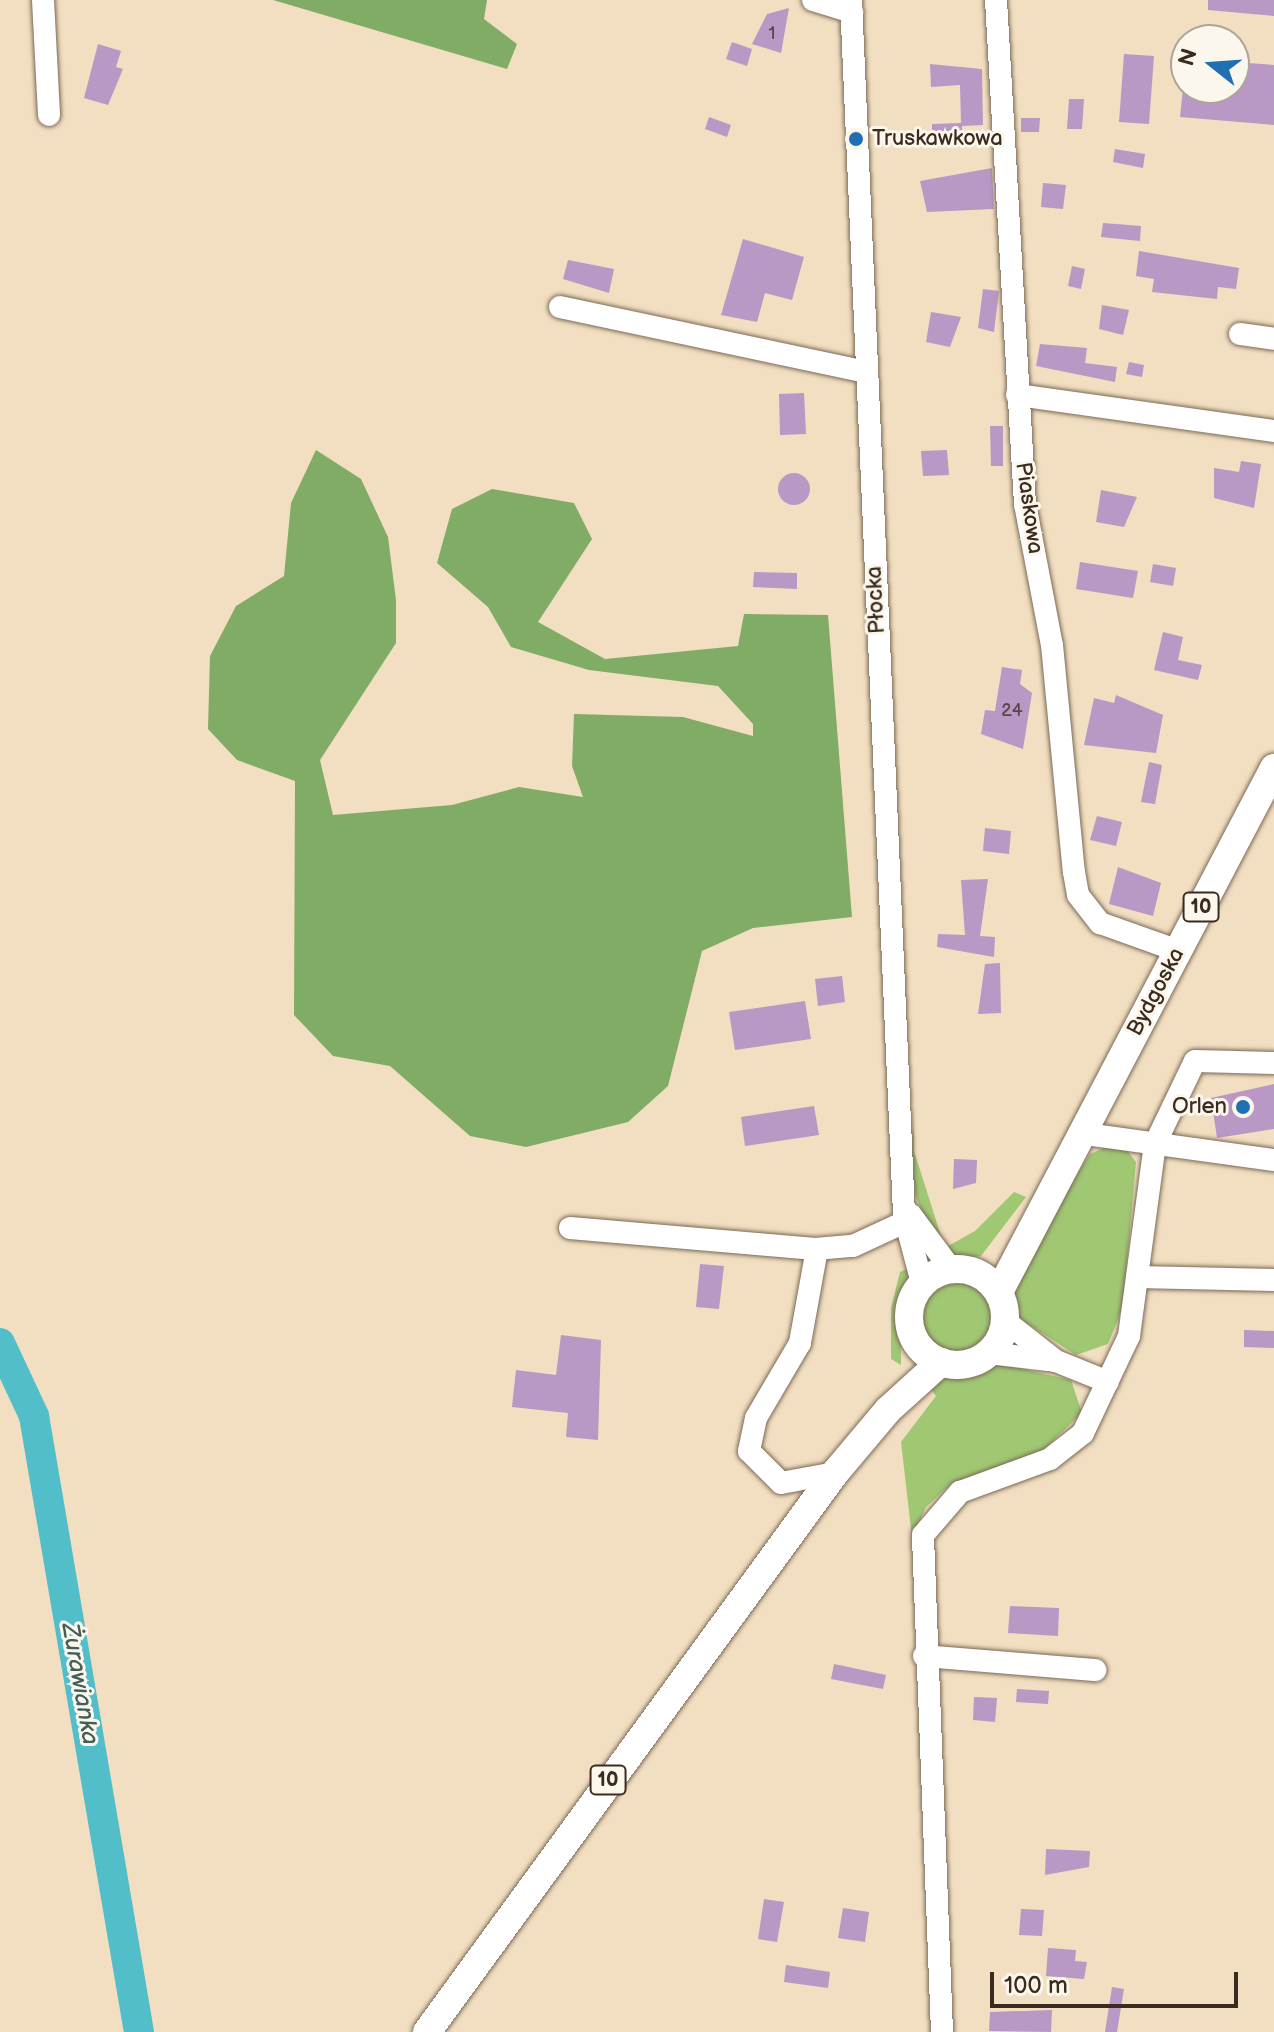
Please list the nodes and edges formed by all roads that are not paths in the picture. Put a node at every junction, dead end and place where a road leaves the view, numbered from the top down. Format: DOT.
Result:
graph roads {
  1 [pos="43,0"];
  2 [pos="813,0"];
  3 [pos="996,0"];
  4 [pos="851,6"];
  5 [pos="49,115"];
  6 [pos="560,307"];
  7 [pos="1240,334"];
  8 [pos="1274,339"];
  9 [pos="866,372"];
  10 [pos="1017,395"];
  11 [pos="1274,431"];
  12 [pos="1274,768"];
  13 [pos="1178,951"];
  14 [pos="1128,1046"];
  15 [pos="1274,1063"];
  16 [pos="1086,1134"];
  17 [pos="1155,1144"];
  18 [pos="1274,1160"];
  19 [pos="905,1199"];
  20 [pos="905,1222"];
  21 [pos="570,1228"];
  22 [pos="817,1249"];
  23 [pos="962,1270"];
  24 [pos="1137,1277"];
  25 [pos="1274,1280"];
  26 [pos="922,1283"];
  27 [pos="999,1292"];
  28 [pos="1005,1321"];
  29 [pos="989,1353"];
  30 [pos="930,1354"];
  31 [pos="1056,1361"];
  32 [pos="1108,1382"];
  33 [pos="835,1473"];
  34 [pos="924,1656"];
  35 [pos="1095,1670"];
  36 [pos="427,2032"];
  37 [pos="942,2032"];
  1 -- 5 [label="street"];
  2 -- 4 [label="street"];
  3 -- 10 [label="street, Piaskowa"];
  4 -- 9 [label="street, Płocka"];
  6 -- 9 [label="street"];
  7 -- 8 [label="street"];
  9 -- 19 [label="street, Płocka"];
  10 -- 11 [label="street"];
  10 -- 13 [label="street, Piaskowa"];
  12 -- 13 [label="main road, Bydgoska / 10"];
  13 -- 14 [label="main road, Bydgoska / 10"];
  14 -- 16 [label="main road, 10"];
  14 -- 23 [label="main road, 10"];
  15 -- 17 [label="street"];
  16 -- 17 [label="street"];
  16 -- 27 [label="main road, 10"];
  17 -- 18 [label="street"];
  17 -- 24 [label="street"];
  19 -- 20 [label="street, Płocka"];
  19 -- 23 [label="street, Płocka"];
  20 -- 22 [label="street"];
  20 -- 26 [label="street, Płocka"];
  21 -- 22 [label="street"];
  22 -- 33 [label="street"];
  23 -- 26 [label="main road, 10"];
  23 -- 27 [label="main road"];
  24 -- 25 [label="street"];
  24 -- 32 [label="street"];
  26 -- 30 [label="main road"];
  27 -- 28 [label="main road"];
  28 -- 29 [label="main road"];
  28 -- 31 [label="street"];
  29 -- 30 [label="main road"];
  29 -- 31 [label="street"];
  30 -- 33 [label="main road, 10"];
  31 -- 32 [label="street"];
  32 -- 34 [label="street"];
  33 -- 36 [label="main road, 10"];
  34 -- 35 [label="street"];
  34 -- 37 [label="street"];
}
